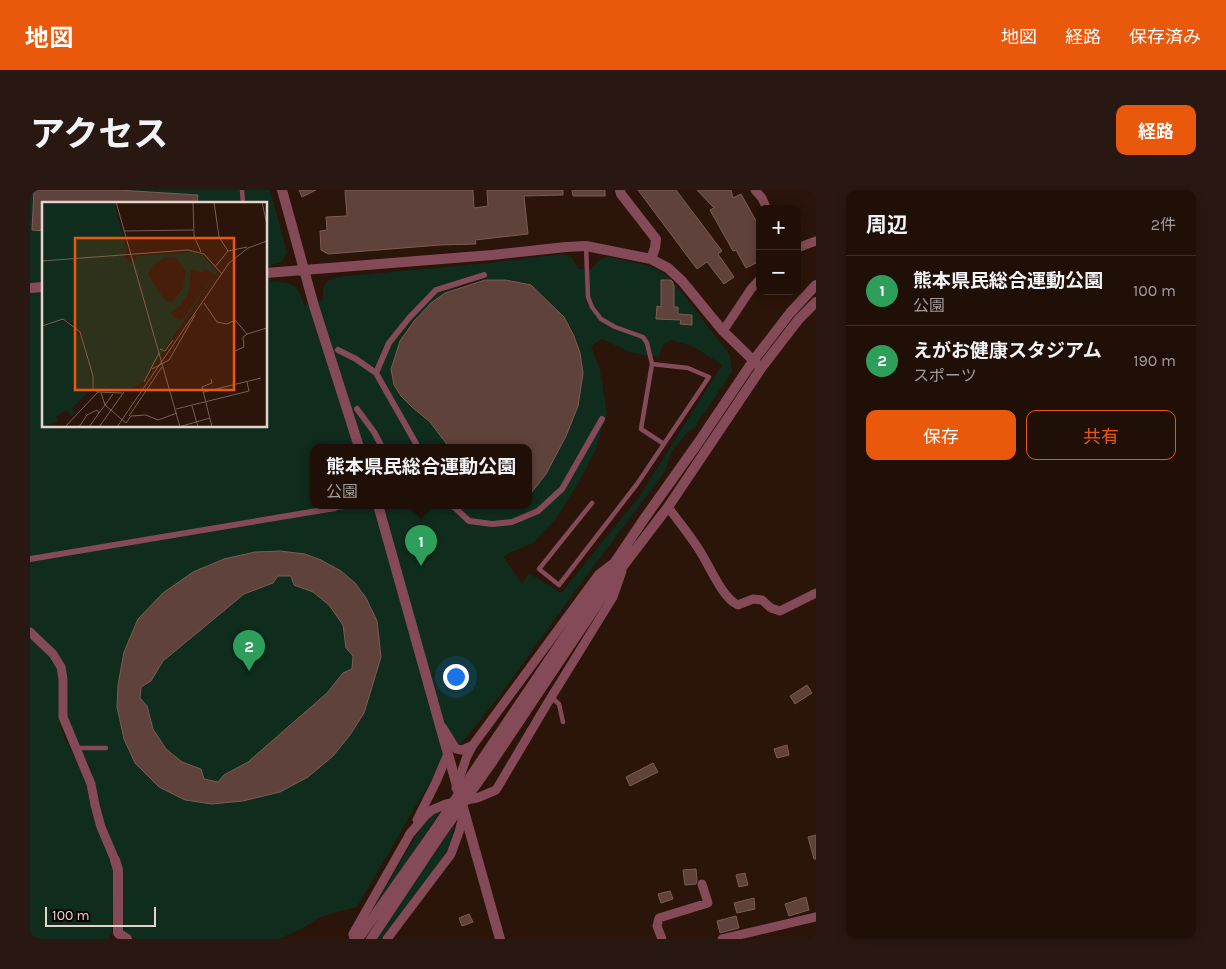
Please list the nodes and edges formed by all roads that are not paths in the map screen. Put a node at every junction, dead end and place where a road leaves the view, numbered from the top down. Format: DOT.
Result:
graph roads {
  1 [pos="282,190"];
  2 [pos="620,190"];
  3 [pos="755,190"];
  4 [pos="766,205"];
  5 [pos="816,242"];
  6 [pos="586,246"];
  7 [pos="801,247"];
  8 [pos="651,259"];
  9 [pos="304,271"];
  10 [pos="268,273"];
  11 [pos="484,275"];
  12 [pos="756,283"];
  13 [pos="816,284"];
  14 [pos="816,302"];
  15 [pos="723,331"];
  16 [pos="338,350"];
  17 [pos="652,364"];
  18 [pos="757,364"];
  19 [pos="376,373"];
  20 [pos="357,409"];
  21 [pos="602,420"];
  22 [pos="358,444"];
  23 [pos="380,444"];
  24 [pos="416,444"];
  25 [pos="664,444"];
  26 [pos="592,503"];
  27 [pos="668,507"];
  28 [pos="329,509"];
  29 [pos="379,509"];
  30 [pos="456,509"];
  31 [pos="30,559"];
  32 [pos="619,564"];
  33 [pos="816,593"];
  34 [pos="30,632"];
  35 [pos="551,697"];
  36 [pos="437,717"];
  37 [pos="564,722"];
  38 [pos="473,745"];
  39 [pos="75,748"];
  40 [pos="106,748"];
  41 [pos="447,756"];
  42 [pos="456,788"];
  43 [pos="462,807"];
  44 [pos="438,832"];
  45 [pos="409,835"];
  46 [pos="115,860"];
  47 [pos="702,884"];
  48 [pos="816,917"];
  49 [pos="127,939"];
  50 [pos="354,939"];
  51 [pos="358,939"];
  52 [pos="371,939"];
  53 [pos="386,939"];
  54 [pos="500,939"];
  55 [pos="662,939"];
  56 [pos="722,939"];
  1 -- 9 [label="street"];
  2 -- 8 [label="street"];
  3 -- 4 [label="street"];
  5 -- 7 [label="street"];
  6 -- 8 [label="street"];
  6 -- 9 [label="street"];
  6 -- 17 [label="lane"];
  8 -- 15 [label="street"];
  9 -- 10 [label="street"];
  9 -- 22 [label="street"];
  11 -- 19 [label="street"];
  12 -- 15 [label="street"];
  13 -- 18 [label="street"];
  14 -- 18 [label="street"];
  15 -- 18 [label="street"];
  16 -- 19 [label="street"];
  17 -- 25 [label="lane"];
  17 -- 25 [label="lane"];
  18 -- 27 [label="street"];
  18 -- 32 [label="street"];
  19 -- 24 [label="street"];
  20 -- 23 [label="street"];
  21 -- 30 [label="street"];
  25 -- 26 [label="lane"];
  27 -- 32 [label="street"];
  27 -- 33 [label="street"];
  28 -- 31 [label="street"];
  29 -- 36 [label="street"];
  32 -- 35 [label="street"];
  32 -- 38 [label="street"];
  32 -- 44 [label="street, bridge"];
  34 -- 39 [label="street"];
  35 -- 37 [label="lane"];
  35 -- 43 [label="street"];
  36 -- 38 [label="street"];
  36 -- 41 [label="street"];
  38 -- 42 [label="street"];
  39 -- 40 [label="lane"];
  39 -- 46 [label="street"];
  41 -- 42 [label="street"];
  41 -- 45 [label="street"];
  42 -- 43 [label="street"];
  43 -- 45 [label="street"];
  43 -- 53 [label="street"];
  43 -- 54 [label="street"];
  44 -- 51 [label="street"];
  44 -- 52 [label="street"];
  45 -- 50 [label="street"];
  46 -- 49 [label="street"];
  47 -- 55 [label="street"];
  48 -- 56 [label="street"];
}
